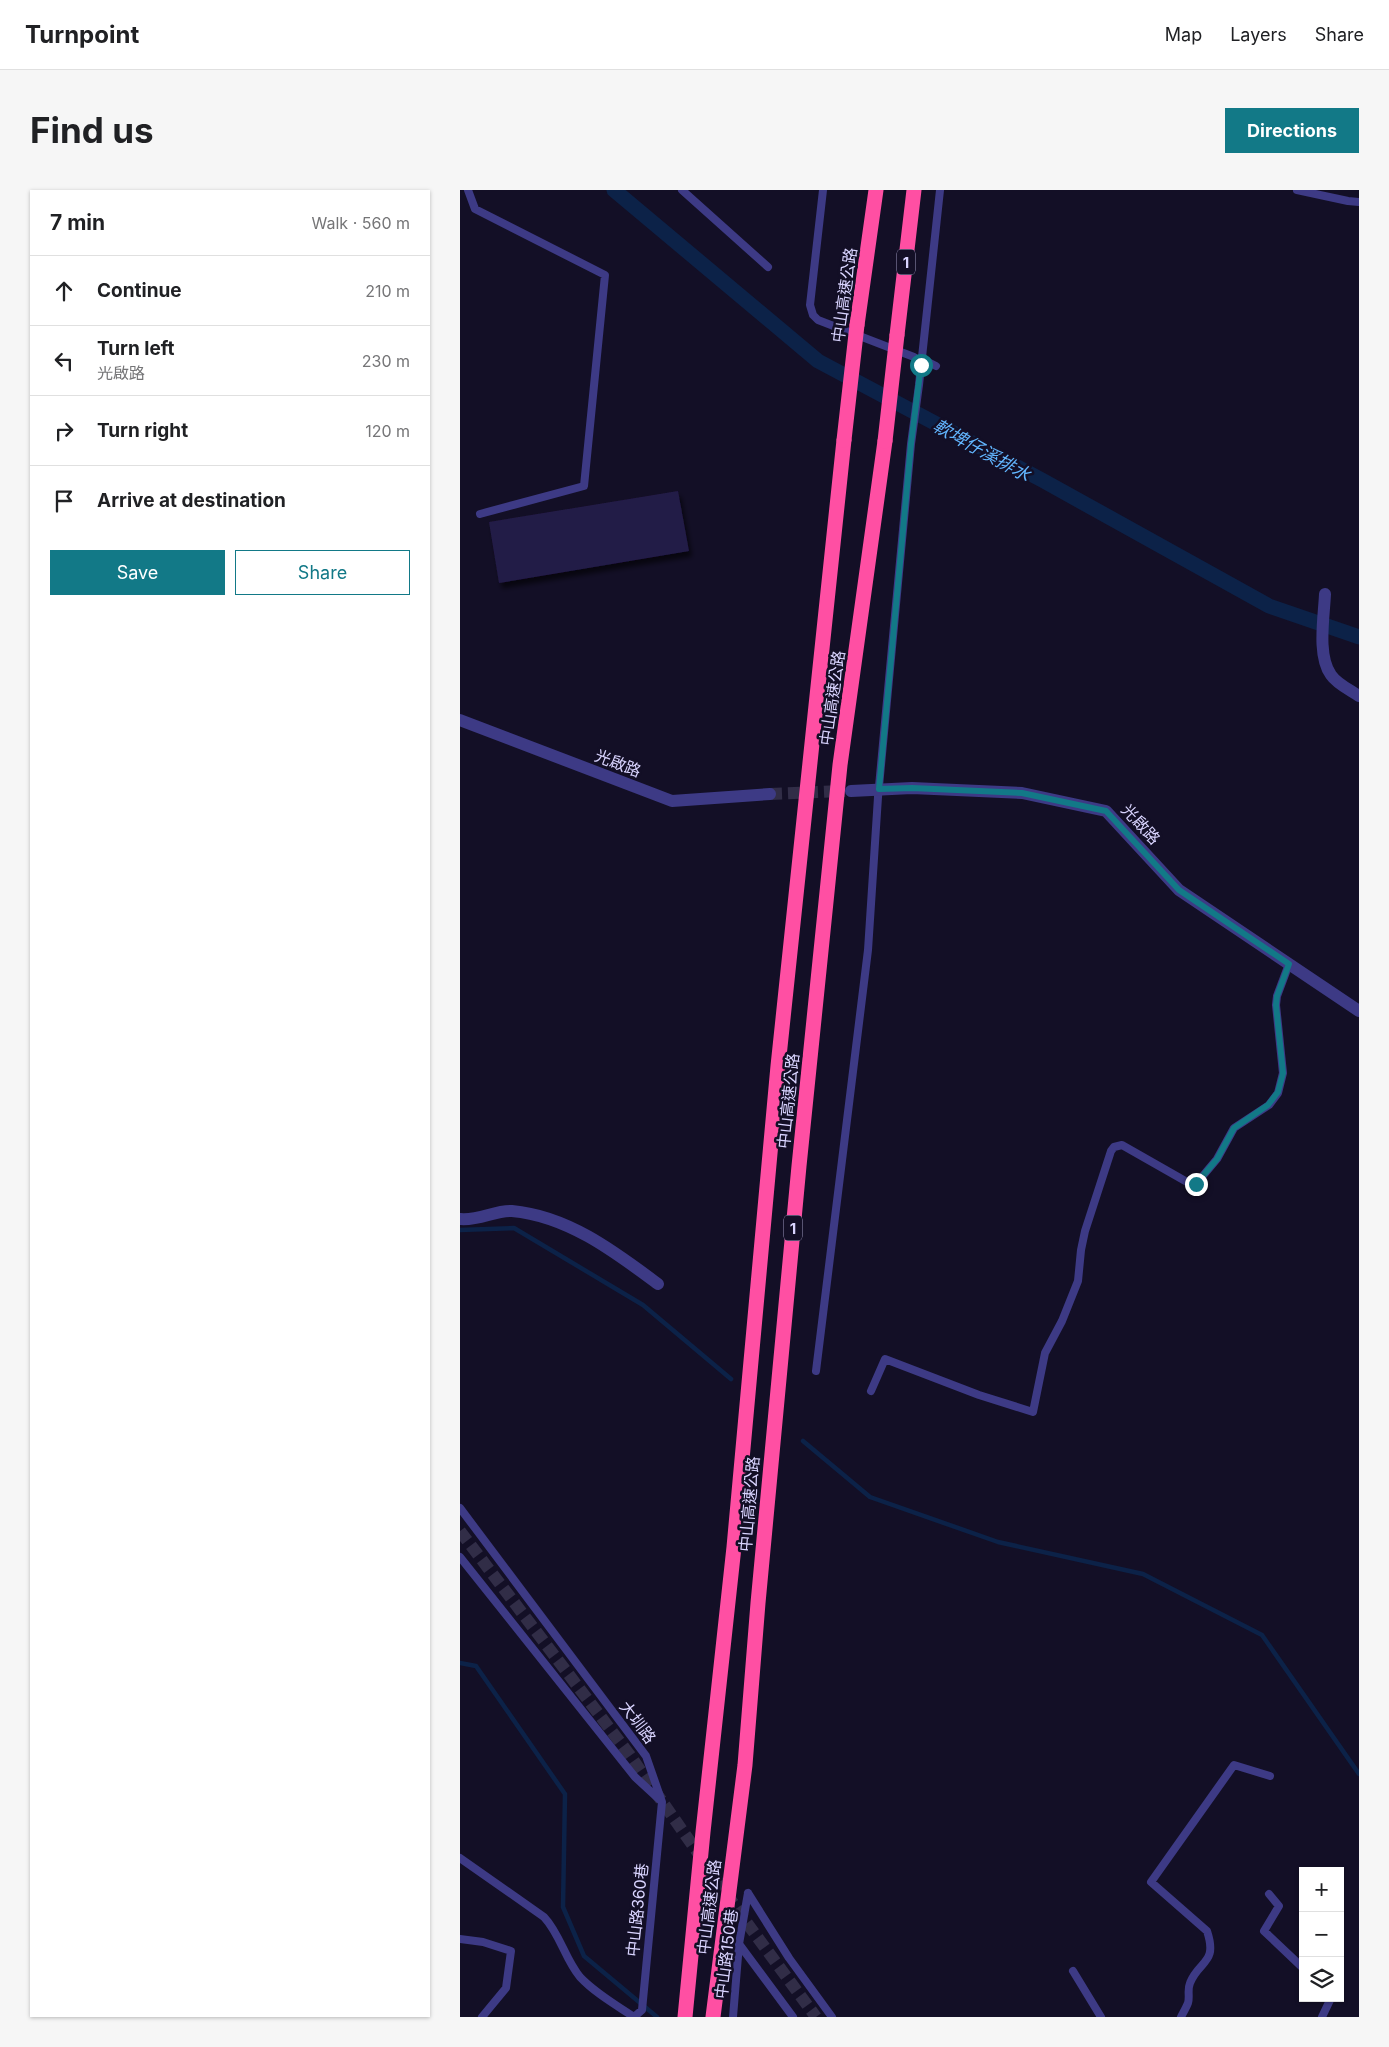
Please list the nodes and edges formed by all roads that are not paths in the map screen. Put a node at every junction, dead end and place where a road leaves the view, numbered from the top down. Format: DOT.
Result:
graph roads {
  1 [pos="468,190"];
  2 [pos="682,190"];
  3 [pos="823,190"];
  4 [pos="876,190"];
  5 [pos="914,190"];
  6 [pos="940,190"];
  7 [pos="1297,190"];
  8 [pos="1359,202"];
  9 [pos="768,267"];
  10 [pos="914,358"];
  11 [pos="928,362"];
  12 [pos="936,366"];
  13 [pos="480,514"];
  14 [pos="1325,594"];
  15 [pos="1359,696"];
  16 [pos="460,720"];
  17 [pos="879,789"];
  18 [pos="851,791"];
  19 [pos="770,794"];
  20 [pos="1289,964"];
  21 [pos="1359,1011"];
  22 [pos="460,1219"];
  23 [pos="658,1284"];
  24 [pos="816,1371"];
  25 [pos="872,1391"];
  26 [pos="460,1508"];
  27 [pos="460,1557"];
  28 [pos="1270,1776"];
  29 [pos="662,1802"];
  30 [pos="460,1858"];
  31 [pos="1269,1894"];
  32 [pos="460,1939"];
  33 [pos="739,1944"];
  34 [pos="1299,1964"];
  35 [pos="1072,1971"];
  36 [pos="1329,2002"];
  37 [pos="482,2017"];
  38 [pos="634,2017"];
  39 [pos="685,2017"];
  40 [pos="713,2017"];
  41 [pos="733,2017"];
  42 [pos="793,2017"];
  43 [pos="832,2017"];
  44 [pos="1101,2017"];
  45 [pos="1181,2017"];
  46 [pos="1322,2017"];
  1 -- 13 [label="lane"];
  2 -- 9 [label="lane"];
  3 -- 10 [label="lane"];
  4 -- 39 [label="highway, 中山高速公路 / 1, bridge"];
  5 -- 40 [label="highway, 中山高速公路 / 1, bridge"];
  6 -- 17 [label="lane"];
  7 -- 8 [label="lane"];
  11 -- 12 [label="lane"];
  14 -- 15 [label="street"];
  16 -- 19 [label="street, 光啟路"];
  17 -- 18 [label="street, 光啟路"];
  17 -- 20 [label="street, 光啟路"];
  17 -- 24 [label="lane"];
  20 -- 21 [label="street, 光啟路"];
  20 -- 25 [label="lane"];
  22 -- 23 [label="street"];
  26 -- 29 [label="lane, 大圳路"];
  27 -- 29 [label="lane"];
  28 -- 45 [label="lane"];
  29 -- 38 [label="lane, 中山路360巷"];
  30 -- 38 [label="lane"];
  31 -- 34 [label="lane"];
  32 -- 37 [label="lane"];
  33 -- 41 [label="lane, 中山路150巷"];
  33 -- 42 [label="lane"];
  33 -- 43 [label="lane, 中山路150巷"];
  35 -- 44 [label="lane"];
  36 -- 46 [label="lane"];
}
